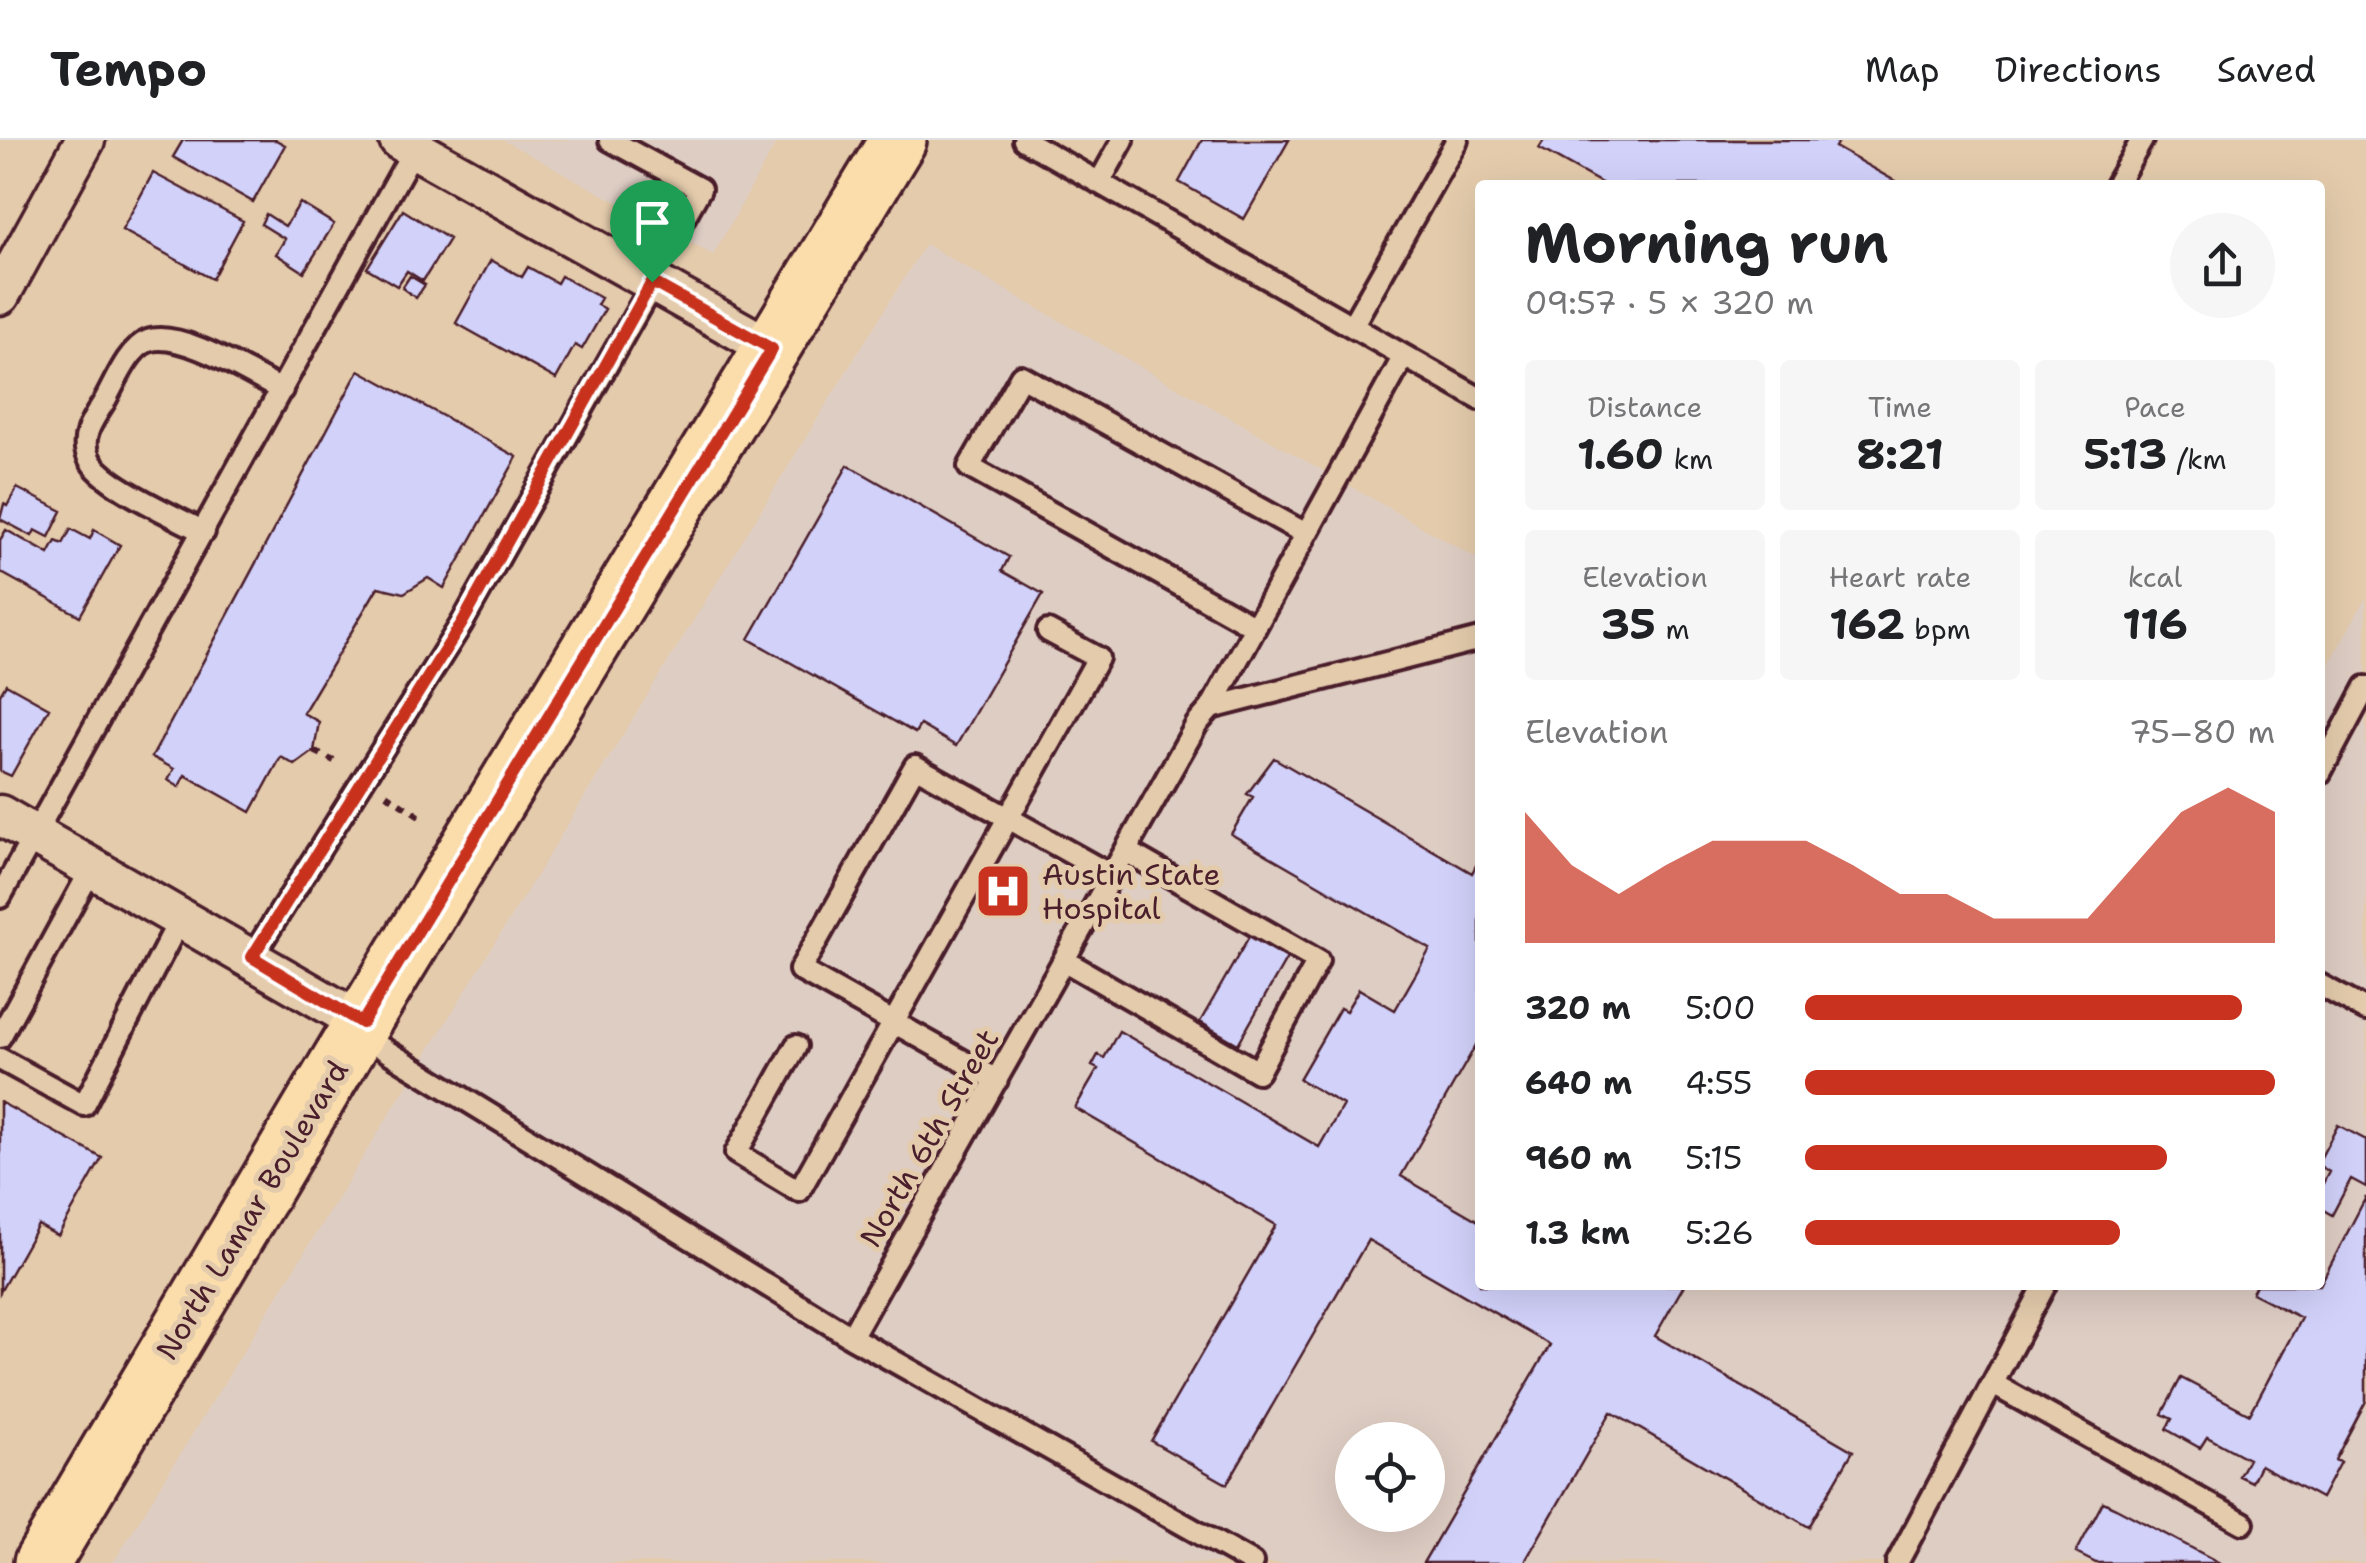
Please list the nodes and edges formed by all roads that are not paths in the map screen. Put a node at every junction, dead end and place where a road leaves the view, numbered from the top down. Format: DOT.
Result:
graph roads {
  1 [pos="85,140"];
  2 [pos="610,140"];
  3 [pos="898,140"];
  4 [pos="1024,140"];
  5 [pos="1123,140"];
  6 [pos="1457,140"];
  7 [pos="2142,140"];
  8 [pos="411,143"];
  9 [pos="2119,180"];
  10 [pos="1099,183"];
  11 [pos="651,281"];
  12 [pos="0,295"];
  13 [pos="1352,326"];
  14 [pos="772,349"];
  15 [pos="1404,356"];
  16 [pos="282,390"];
  17 [pos="1475,396"];
  18 [pos="204,532"];
  19 [pos="1306,534"];
  20 [pos="1256,627"];
  21 [pos="1048,630"];
  22 [pos="1475,639"];
  23 [pos="2366,686"];
  24 [pos="1211,708"];
  25 [pos="2325,764"];
  26 [pos="0,815"];
  27 [pos="1009,819"];
  28 [pos="34,834"];
  29 [pos="1126,851"];
  30 [pos="92,868"];
  31 [pos="1112,876"];
  32 [pos="0,897"];
  33 [pos="181,917"];
  34 [pos="252,957"];
  35 [pos="1064,961"];
  36 [pos="2325,988"];
  37 [pos="2366,1010"];
  38 [pos="893,1022"];
  39 [pos="360,1028"];
  40 [pos="0,1037"];
  41 [pos="796,1046"];
  42 [pos="0,1060"];
  43 [pos="997,1080"];
  44 [pos="2042,1290"];
  45 [pos="850,1337"];
  46 [pos="1992,1384"];
  47 [pos="2242,1523"];
  48 [pos="42,1563"];
  49 [pos="1252,1563"];
  50 [pos="1896,1563"];
  1 -- 12 [label="street"];
  2 -- 11 [label="lane"];
  3 -- 14 [label="main road, North Lamar Boulevard"];
  4 -- 10 [label="lane"];
  5 -- 10 [label="lane"];
  6 -- 13 [label="lane"];
  7 -- 9 [label="lane"];
  8 -- 11 [label="street"];
  8 -- 16 [label="lane"];
  10 -- 13 [label="lane"];
  11 -- 14 [label="street"];
  11 -- 34 [label="lane"];
  13 -- 15 [label="lane"];
  14 -- 39 [label="main road, North Lamar Boulevard"];
  15 -- 17 [label="lane"];
  15 -- 19 [label="lane, North 6th Street"];
  16 -- 18 [label="lane"];
  16 -- 18 [label="lane"];
  18 -- 28 [label="lane"];
  19 -- 20 [label="lane, North 6th Street"];
  19 -- 20 [label="lane"];
  20 -- 24 [label="lane, North 6th Street"];
  21 -- 27 [label="lane"];
  22 -- 24 [label="lane"];
  23 -- 25 [label="lane"];
  24 -- 29 [label="lane, North 6th Street"];
  26 -- 28 [label="street"];
  27 -- 31 [label="lane"];
  27 -- 38 [label="lane"];
  27 -- 38 [label="lane"];
  28 -- 30 [label="street"];
  28 -- 32 [label="lane"];
  29 -- 31 [label="lane, North 6th Street"];
  29 -- 35 [label="lane"];
  30 -- 33 [label="street"];
  30 -- 40 [label="lane"];
  31 -- 35 [label="lane, North 6th Street"];
  33 -- 34 [label="street"];
  33 -- 42 [label="lane"];
  34 -- 39 [label="street"];
  35 -- 43 [label="lane, North 6th Street"];
  36 -- 37 [label="lane"];
  38 -- 41 [label="lane"];
  38 -- 43 [label="lane"];
  39 -- 45 [label="lane"];
  39 -- 48 [label="main road, North Lamar Boulevard"];
  43 -- 45 [label="lane, North 6th Street"];
  44 -- 46 [label="lane"];
  45 -- 49 [label="lane"];
  46 -- 47 [label="lane"];
  46 -- 50 [label="lane"];
}
